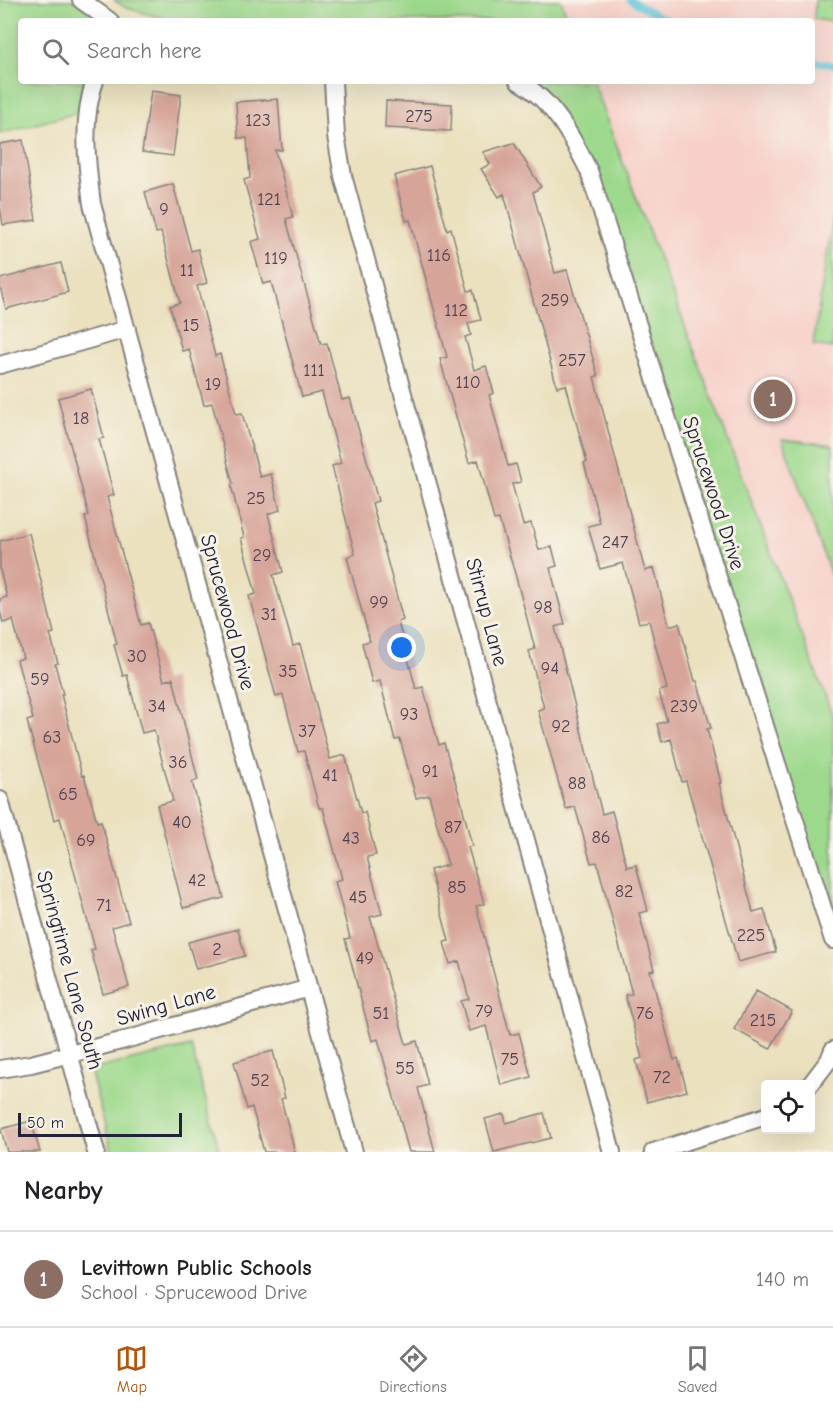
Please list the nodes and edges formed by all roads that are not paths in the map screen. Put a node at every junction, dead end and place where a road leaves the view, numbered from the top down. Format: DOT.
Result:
graph roads {
  1 [pos="81,0"];
  2 [pos="107,18"];
  3 [pos="94,84"];
  4 [pos="333,84"];
  5 [pos="522,84"];
  6 [pos="127,329"];
  7 [pos="0,365"];
  8 [pos="0,800"];
  9 [pos="833,940"];
  10 [pos="309,988"];
  11 [pos="833,1050"];
  12 [pos="70,1053"];
  13 [pos="0,1069"];
  14 [pos="814,1080"];
  15 [pos="761,1117"];
  16 [pos="96,1152"];
  17 [pos="354,1152"];
  18 [pos="612,1152"];
  19 [pos="653,1152"];
  1 -- 2 [label="street"];
  3 -- 6 [label="street, Sprucewood Drive"];
  4 -- 18 [label="street, Stirrup Lane"];
  5 -- 9 [label="street, Sprucewood Drive"];
  6 -- 7 [label="street"];
  6 -- 10 [label="street, Sprucewood Drive"];
  8 -- 12 [label="street, Springtime Lane South"];
  10 -- 12 [label="street, Swing Lane"];
  10 -- 17 [label="street, Sprucewood Drive"];
  11 -- 14 [label="street"];
  12 -- 13 [label="street, Swing Lane"];
  12 -- 16 [label="street, Springtime Lane South"];
  15 -- 19 [label="street"];
}
